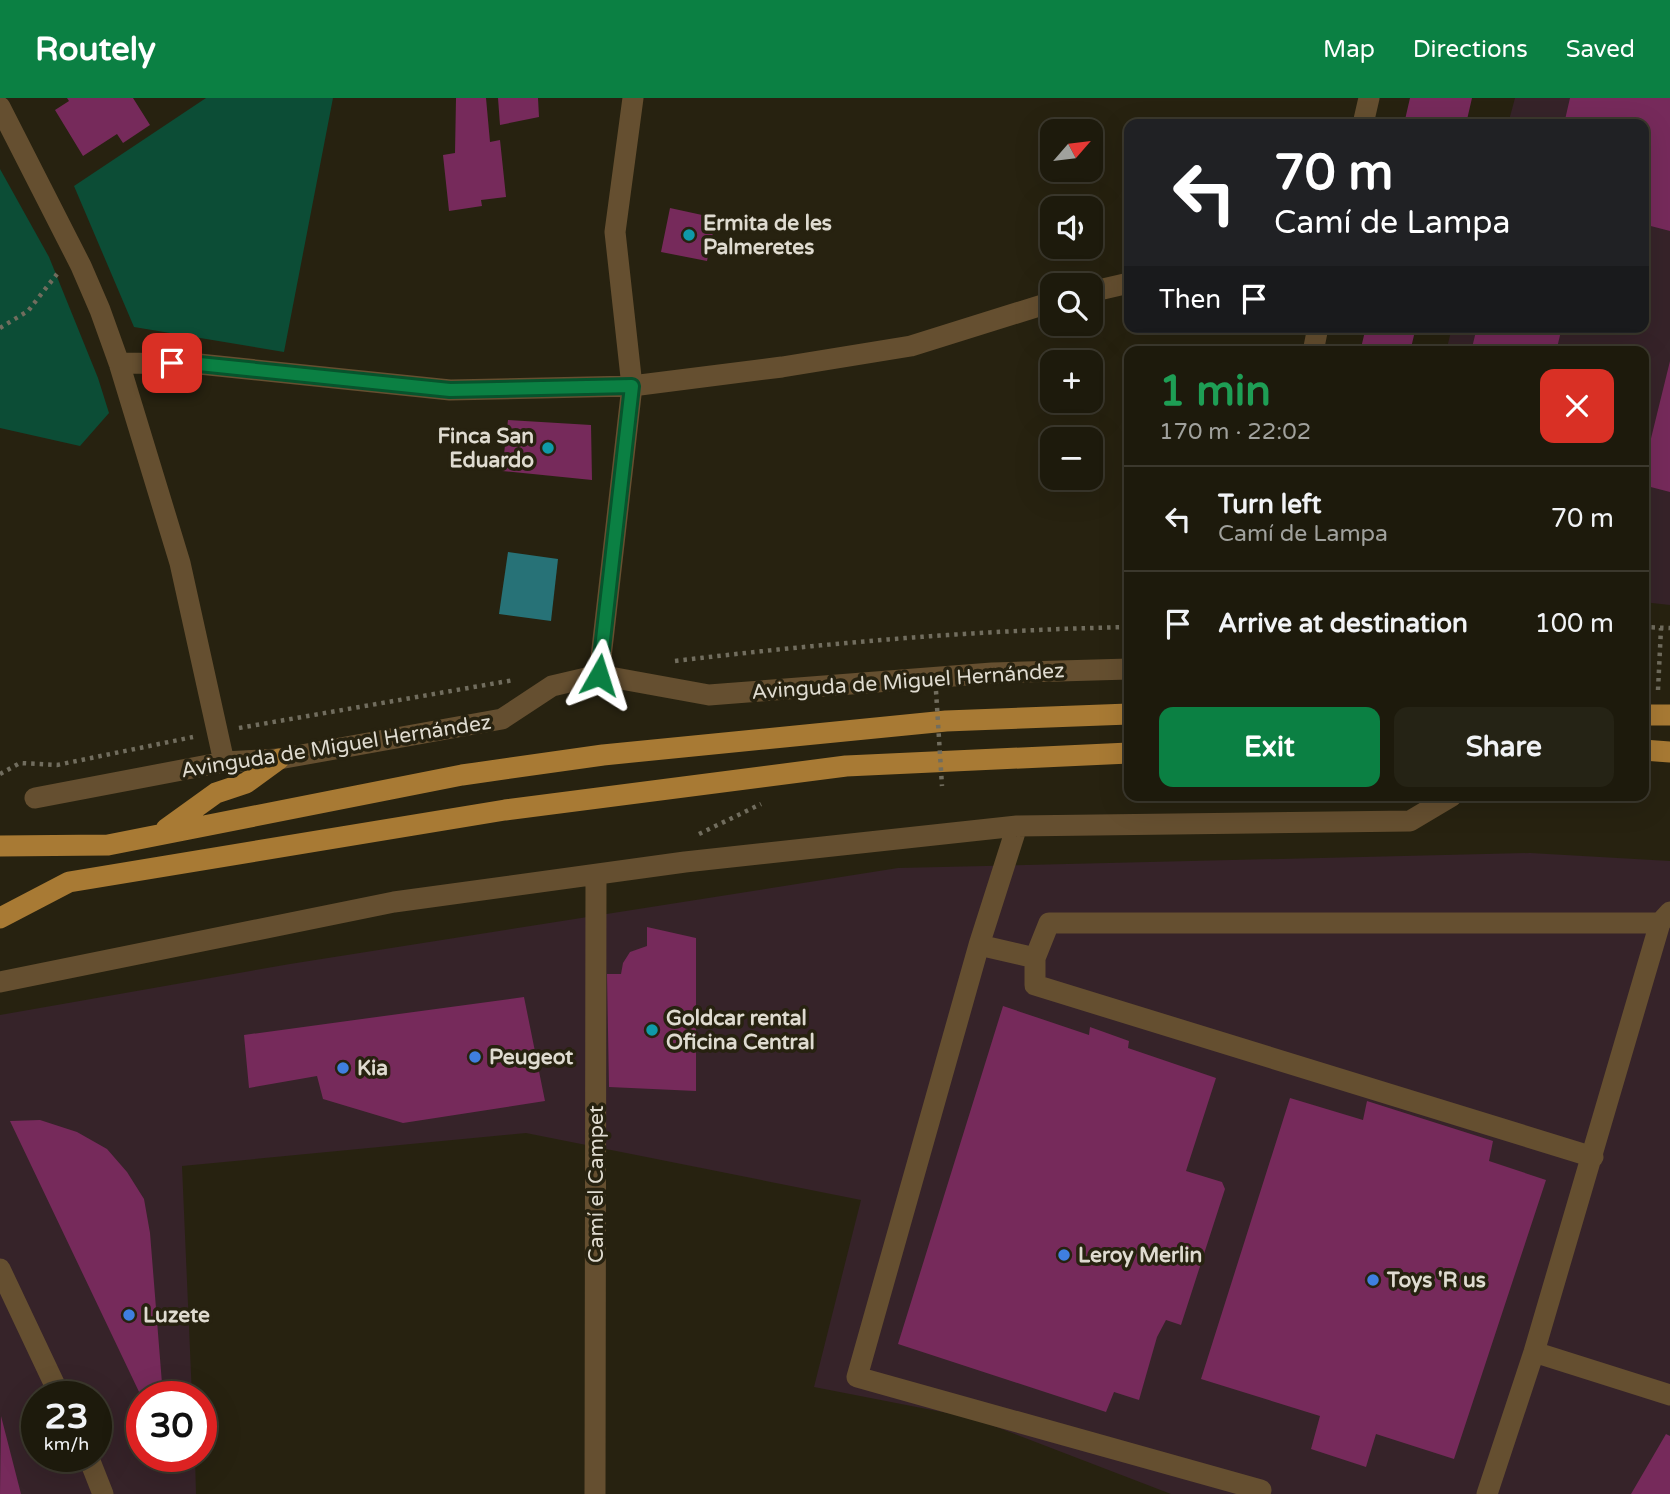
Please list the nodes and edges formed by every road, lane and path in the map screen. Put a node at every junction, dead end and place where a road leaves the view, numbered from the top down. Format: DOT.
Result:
graph roads {
  1 [pos="633,98"];
  2 [pos="1369,98"];
  3 [pos="0,107"];
  4 [pos="1364,119"];
  5 [pos="73,253"];
  6 [pos="1124,284"];
  7 [pos="1103,289"];
  8 [pos="1040,306"];
  9 [pos="0,328"];
  10 [pos="119,363"];
  11 [pos="632,386"];
  12 [pos="1649,627"];
  13 [pos="1670,628"];
  14 [pos="1124,669"];
  15 [pos="599,675"];
  16 [pos="936,691"];
  17 [pos="1124,714"];
  18 [pos="1649,715"];
  19 [pos="1670,715"];
  20 [pos="1649,751"];
  21 [pos="1670,752"];
  22 [pos="1124,753"];
  23 [pos="279,759"];
  24 [pos="224,762"];
  25 [pos="929,787"];
  26 [pos="35,798"];
  27 [pos="766,801"];
  28 [pos="1444,801"];
  29 [pos="1017,826"];
  30 [pos="158,835"];
  31 [pos="693,837"];
  32 [pos="0,846"];
  33 [pos="596,875"];
  34 [pos="0,918"];
  35 [pos="1665,918"];
  36 [pos="979,944"];
  37 [pos="1035,958"];
  38 [pos="0,982"];
  39 [pos="1593,1157"];
  40 [pos="0,1269"];
  41 [pos="1534,1352"];
  42 [pos="53,1381"];
  43 [pos="1670,1395"];
  44 [pos="94,1472"];
  45 [pos="1265,1493"];
  46 [pos="103,1494"];
  47 [pos="595,1494"];
  48 [pos="1487,1494"];
  1 -- 11 [label="street"];
  2 -- 4 [label="street"];
  3 -- 5 [label="street"];
  5 -- 9 [label="path"];
  5 -- 10 [label="street"];
  6 -- 7 [label="street"];
  8 -- 11 [label="street"];
  10 -- 11 [label="street"];
  10 -- 24 [label="street"];
  11 -- 15 [label="street"];
  12 -- 13 [label="path"];
  14 -- 15 [label="street, Avinguda de Miguel Hernández"];
  15 -- 23 [label="street, Avinguda de Miguel Hernández"];
  16 -- 25 [label="path, bridge"];
  17 -- 30 [label="main road"];
  18 -- 19 [label="main road"];
  20 -- 21 [label="main road"];
  22 -- 34 [label="main road"];
  23 -- 24 [label="street, Avinguda de Miguel Hernández"];
  23 -- 30 [label="main road"];
  24 -- 26 [label="street, Avinguda de Miguel Hernández"];
  27 -- 31 [label="path"];
  28 -- 29 [label="street"];
  29 -- 33 [label="street"];
  29 -- 36 [label="street"];
  30 -- 32 [label="main road"];
  33 -- 38 [label="street"];
  33 -- 47 [label="street, Camí el Campet"];
  35 -- 37 [label="street"];
  35 -- 39 [label="street"];
  36 -- 37 [label="street"];
  36 -- 45 [label="street"];
  37 -- 39 [label="street"];
  39 -- 41 [label="street"];
  40 -- 42 [label="street"];
  41 -- 43 [label="street"];
  41 -- 48 [label="street"];
  44 -- 46 [label="street"];
}
